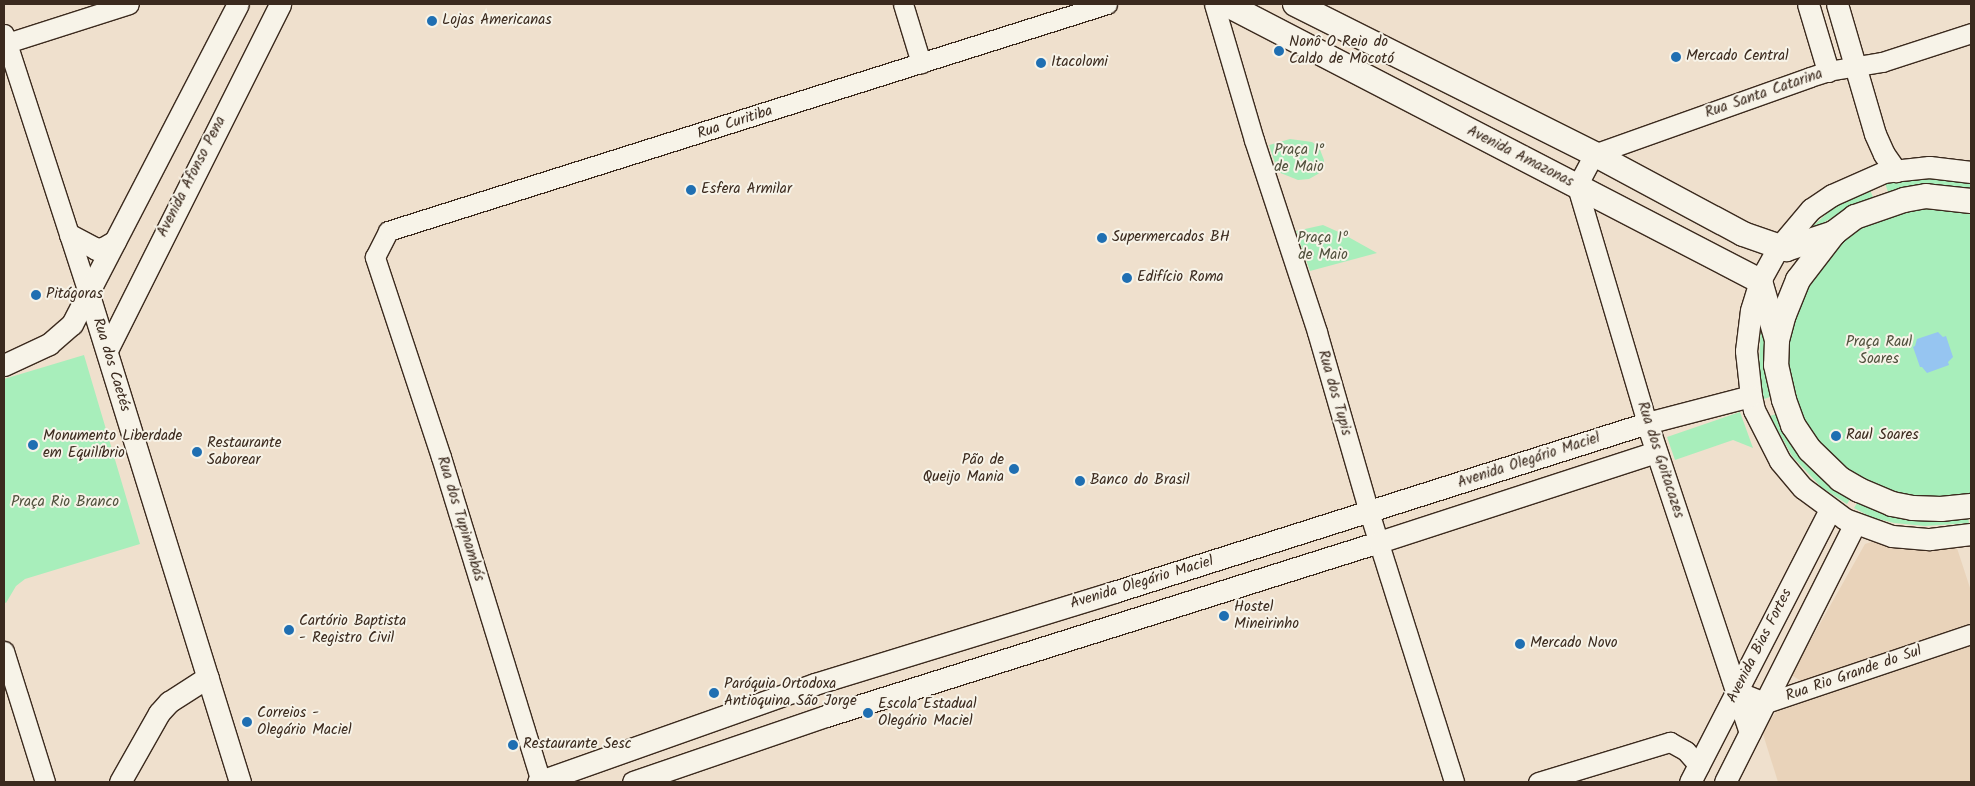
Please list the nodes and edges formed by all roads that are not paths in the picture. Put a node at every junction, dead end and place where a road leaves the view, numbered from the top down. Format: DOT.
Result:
graph roads {
  1 [pos="129,4"];
  2 [pos="280,4"];
  3 [pos="904,4"];
  4 [pos="1107,4"];
  5 [pos="1214,4"];
  6 [pos="1226,4"];
  7 [pos="1295,4"];
  8 [pos="1808,4"];
  9 [pos="1837,4"];
  10 [pos="232,9"];
  11 [pos="1971,33"];
  12 [pos="5,41"];
  13 [pos="920,63"];
  14 [pos="1855,66"];
  15 [pos="1828,71"];
  16 [pos="1594,154"];
  17 [pos="1896,170"];
  18 [pos="1971,172"];
  19 [pos="1577,186"];
  20 [pos="1971,201"];
  21 [pos="1834,232"];
  22 [pos="70,235"];
  23 [pos="115,241"];
  24 [pos="1778,248"];
  25 [pos="375,257"];
  26 [pos="1760,281"];
  27 [pos="88,292"];
  28 [pos="1777,340"];
  29 [pos="107,350"];
  30 [pos="4,364"];
  31 [pos="1750,396"];
  32 [pos="1647,423"];
  33 [pos="1656,452"];
  34 [pos="1971,506"];
  35 [pos="1830,510"];
  36 [pos="1369,512"];
  37 [pos="1855,524"];
  38 [pos="1970,539"];
  39 [pos="1379,542"];
  40 [pos="1971,634"];
  41 [pos="4,651"];
  42 [pos="208,677"];
  43 [pos="1736,691"];
  44 [pos="1766,703"];
  45 [pos="1750,732"];
  46 [pos="1694,774"];
  47 [pos="45,782"];
  48 [pos="120,782"];
  49 [pos="240,782"];
  50 [pos="540,782"];
  51 [pos="633,782"];
  52 [pos="1454,782"];
  53 [pos="1538,782"];
  54 [pos="1725,782"];
  1 -- 12 [label="street"];
  2 -- 29 [label="main road, Avenida Afonso Pena"];
  3 -- 13 [label="street"];
  4 -- 13 [label="street, Rua Curitiba"];
  5 -- 36 [label="street, Rua dos Tupis"];
  6 -- 19 [label="main road, Avenida Amazonas"];
  7 -- 16 [label="main road"];
  8 -- 15 [label="main road"];
  9 -- 14 [label="main road"];
  10 -- 23 [label="main road"];
  11 -- 14 [label="street, Rua Santa Catarina"];
  12 -- 22 [label="street, Rua dos Caetés"];
  13 -- 25 [label="street, Rua Curitiba"];
  14 -- 15 [label="street, Rua Santa Catarina"];
  14 -- 17 [label="main road"];
  15 -- 16 [label="street, Rua Santa Catarina"];
  16 -- 19 [label="street"];
  16 -- 24 [label="main road"];
  17 -- 18 [label="main road"];
  17 -- 24 [label="main road"];
  19 -- 26 [label="main road, Avenida Amazonas"];
  19 -- 32 [label="street, Rua dos Goitacazes"];
  20 -- 21 [label="main road"];
  21 -- 24 [label="main road"];
  21 -- 28 [label="main road"];
  22 -- 23 [label="main road"];
  22 -- 27 [label="street, Rua dos Caetés"];
  23 -- 27 [label="main road"];
  24 -- 26 [label="main road"];
  25 -- 50 [label="street, Rua dos Tupinambás"];
  26 -- 28 [label="main road"];
  26 -- 31 [label="main road"];
  27 -- 29 [label="main road, Rua dos Caetés"];
  27 -- 30 [label="main road"];
  28 -- 34 [label="main road"];
  29 -- 42 [label="main road, Rua dos Caetés"];
  31 -- 32 [label="main road, Avenida Olegário Maciel"];
  31 -- 35 [label="main road"];
  32 -- 33 [label="main road, Rua dos Goitacazes"];
  32 -- 36 [label="main road, Avenida Olegário Maciel"];
  33 -- 39 [label="main road, Avenida Olegário Maciel"];
  33 -- 43 [label="main road, Rua dos Goitacazes"];
  35 -- 37 [label="main road"];
  35 -- 43 [label="main road, Avenida Bias Fortes"];
  36 -- 39 [label="street, Rua dos Tupis"];
  36 -- 50 [label="main road, Avenida Olegário Maciel"];
  37 -- 38 [label="main road"];
  37 -- 44 [label="main road, Avenida Bias Fortes"];
  39 -- 51 [label="main road, Avenida Olegário Maciel"];
  39 -- 52 [label="street, Rua dos Tupis"];
  40 -- 44 [label="street, Rua Rio Grande do Sul"];
  41 -- 47 [label="street"];
  42 -- 48 [label="main road"];
  42 -- 49 [label="main road, Rua dos Caetés"];
  43 -- 44 [label="street, Rua Rio Grande do Sul"];
  43 -- 45 [label="main road, Rua dos Goitacazes"];
  43 -- 46 [label="main road, Avenida Bias Fortes"];
  44 -- 45 [label="main road, Avenida Bias Fortes"];
  45 -- 54 [label="main road, Avenida Bias Fortes"];
  46 -- 53 [label="street"];
}
